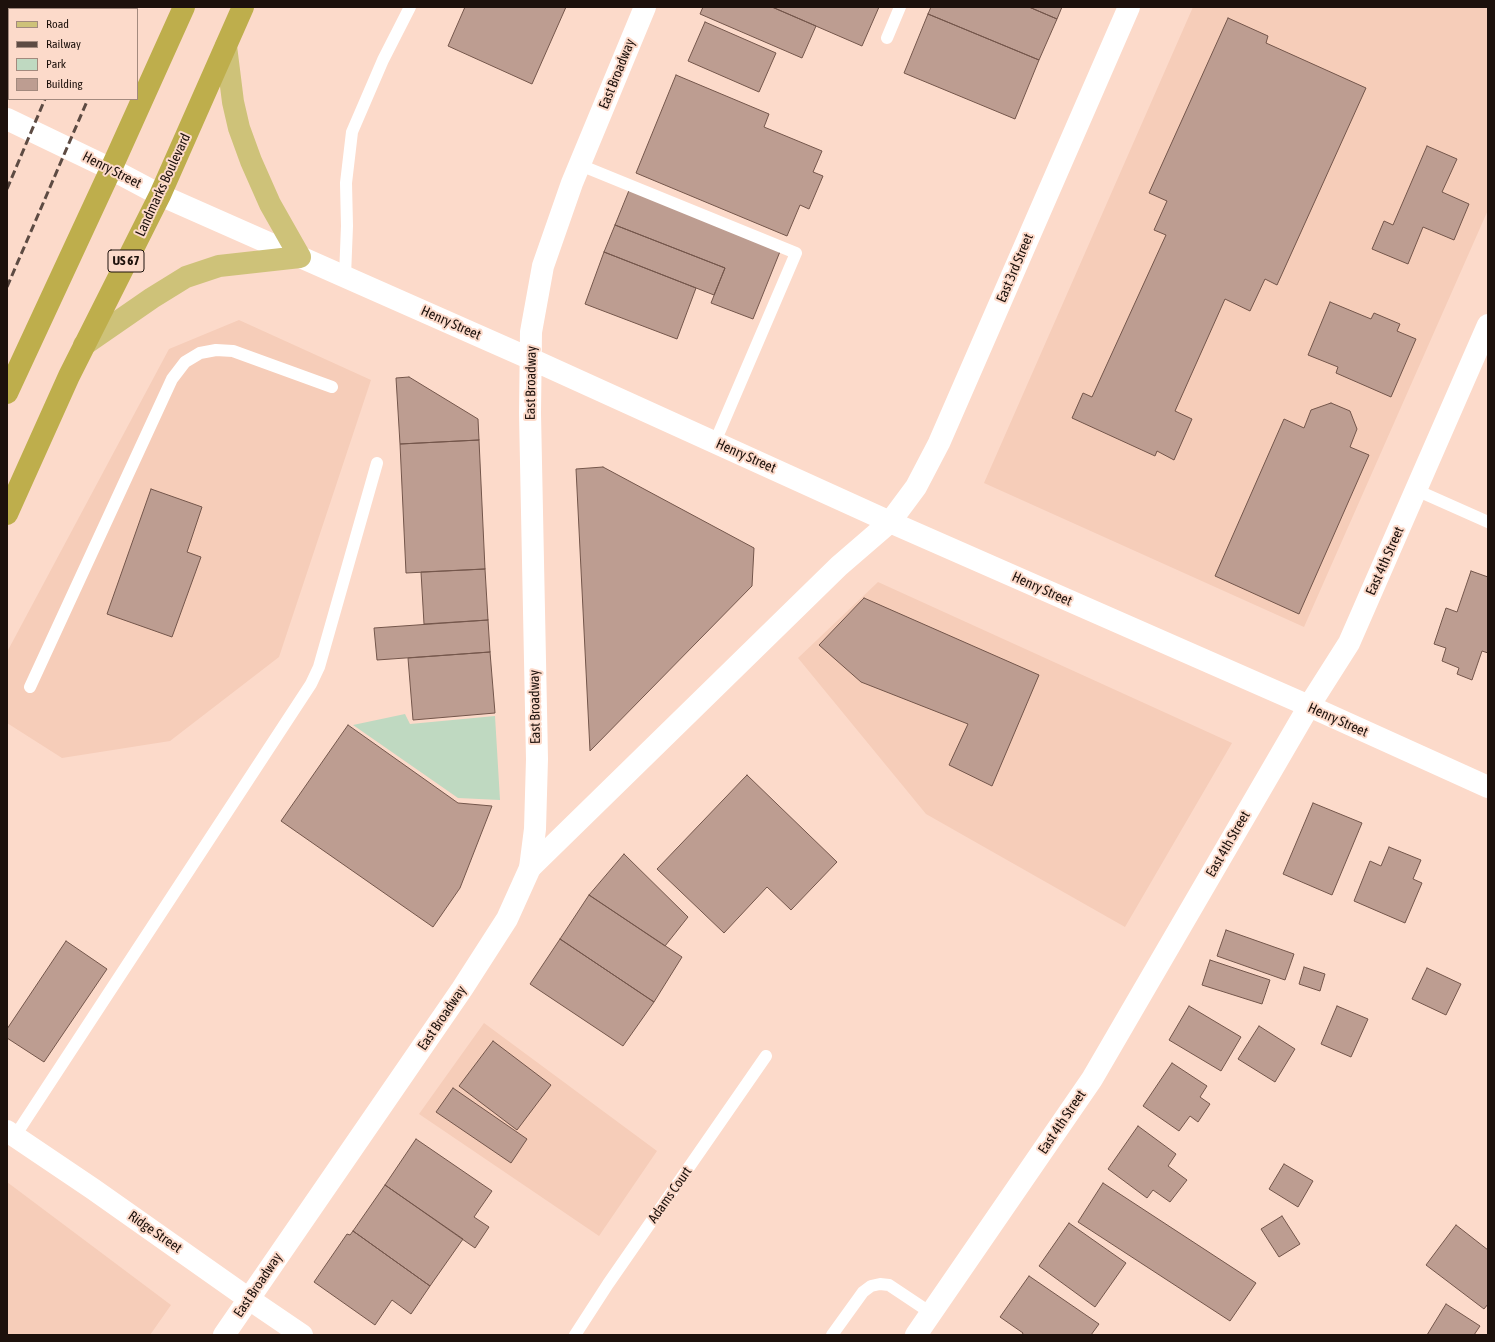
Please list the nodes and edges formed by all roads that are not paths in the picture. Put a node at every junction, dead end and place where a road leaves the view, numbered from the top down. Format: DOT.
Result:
graph roads {
  1 [pos="184,7"];
  2 [pos="243,7"];
  3 [pos="410,7"];
  4 [pos="645,7"];
  5 [pos="900,7"];
  6 [pos="1129,7"];
  7 [pos="887,38"];
  8 [pos="226,46"];
  9 [pos="7,119"];
  10 [pos="580,165"];
  11 [pos="111,169"];
  12 [pos="160,195"];
  13 [pos="300,257"];
  14 [pos="345,276"];
  15 [pos="1488,325"];
  16 [pos="84,345"];
  17 [pos="531,359"];
  18 [pos="332,387"];
  19 [pos="7,393"];
  20 [pos="715,442"];
  21 [pos="377,463"];
  22 [pos="1416,490"];
  23 [pos="7,514"];
  24 [pos="890,522"];
  25 [pos="1488,522"];
  26 [pos="30,687"];
  27 [pos="1309,706"];
  28 [pos="1488,788"];
  29 [pos="530,868"];
  30 [pos="766,1056"];
  31 [pos="11,1133"];
  32 [pos="249,1299"];
  33 [pos="931,1313"];
  34 [pos="224,1335"];
  35 [pos="302,1335"];
  36 [pos="575,1335"];
  37 [pos="832,1335"];
  38 [pos="916,1335"];
  1 -- 11 [label="highway"];
  2 -- 8 [label="highway, Landmarks Boulevard / US 67"];
  3 -- 14 [label="lane"];
  4 -- 10 [label="street, East Broadway"];
  5 -- 7 [label="lane"];
  6 -- 24 [label="street, East 3rd Street"];
  8 -- 12 [label="highway, Landmarks Boulevard / US 67"];
  8 -- 13 [label="main road"];
  9 -- 11 [label="street, Henry Street"];
  10 -- 17 [label="street, East Broadway"];
  10 -- 20 [label="lane"];
  11 -- 12 [label="street, Henry Street"];
  11 -- 19 [label="highway"];
  12 -- 13 [label="street, Henry Street"];
  12 -- 16 [label="highway, Landmarks Boulevard / US 67"];
  13 -- 14 [label="street, Henry Street"];
  13 -- 16 [label="main road"];
  14 -- 17 [label="street, Henry Street"];
  15 -- 22 [label="street, East 4th Street"];
  16 -- 23 [label="highway, Landmarks Boulevard / US 67"];
  17 -- 20 [label="street, Henry Street"];
  17 -- 29 [label="street, East Broadway"];
  18 -- 26 [label="lane"];
  20 -- 24 [label="street, Henry Street"];
  21 -- 31 [label="lane"];
  22 -- 25 [label="lane"];
  22 -- 27 [label="street, East 4th Street"];
  24 -- 27 [label="street, Henry Street"];
  24 -- 29 [label="street, East 3rd Street"];
  27 -- 28 [label="street, Henry Street"];
  27 -- 33 [label="street, East 4th Street"];
  29 -- 32 [label="street, East Broadway"];
  30 -- 36 [label="lane, Adams Court"];
  31 -- 32 [label="street, Ridge Street"];
  32 -- 34 [label="street, East Broadway"];
  32 -- 35 [label="street, Ridge Street"];
  33 -- 37 [label="lane"];
  33 -- 38 [label="street, East 4th Street"];
}
